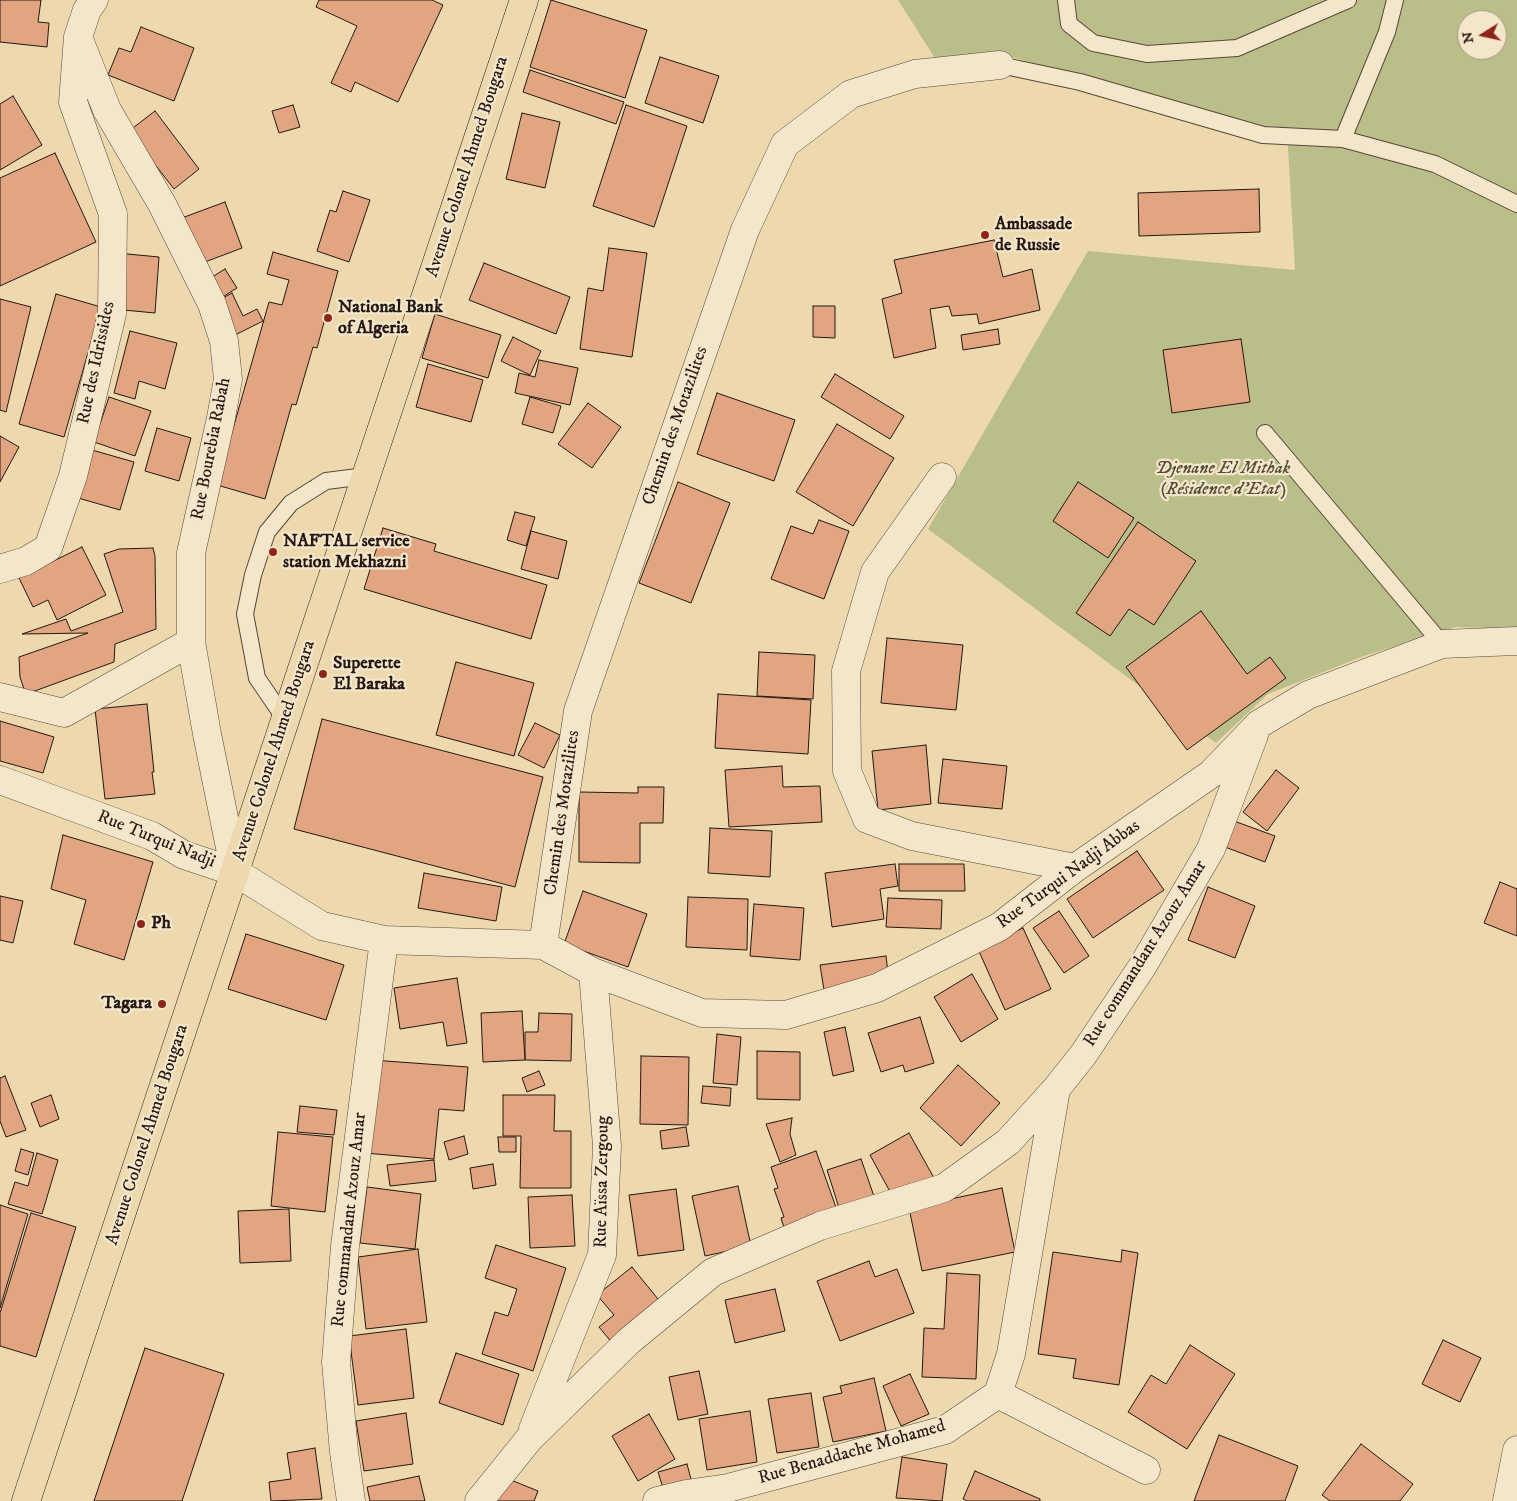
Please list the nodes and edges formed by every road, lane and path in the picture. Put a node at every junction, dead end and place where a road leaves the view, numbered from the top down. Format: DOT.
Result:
graph roads {
  1 [pos="94,0"];
  2 [pos="524,0"];
  3 [pos="1066,0"];
  4 [pos="1348,0"];
  5 [pos="1395,0"];
  6 [pos="78,38"];
  7 [pos="1000,65"];
  8 [pos="1343,138"];
  9 [pos="1517,204"];
  10 [pos="1265,433"];
  11 [pos="366,476"];
  12 [pos="942,477"];
  13 [pos="0,569"];
  14 [pos="1517,641"];
  15 [pos="191,642"];
  16 [pos="1442,644"];
  17 [pos="0,697"];
  18 [pos="285,719"];
  19 [pos="1258,724"];
  20 [pos="0,780"];
  21 [pos="1075,868"];
  22 [pos="235,872"];
  23 [pos="384,940"];
  24 [pos="544,945"];
  25 [pos="593,972"];
  26 [pos="1056,1090"];
  27 [pos="998,1394"];
  28 [pos="529,1439"];
  29 [pos="1517,1450"];
  30 [pos="1146,1470"];
  31 [pos="26,1501"];
  32 [pos="351,1501"];
  33 [pos="479,1501"];
  34 [pos="658,1501"];
  35 [pos="1506,1501"];
  1 -- 6 [label="street"];
  2 -- 11 [label="main road, Avenue Colonel Ahmed Bougara"];
  3 -- 4 [label="lane"];
  5 -- 8 [label="lane"];
  6 -- 13 [label="street, Rue des Idrissides"];
  6 -- 15 [label="street, Rue Bourebia Rabah"];
  7 -- 8 [label="lane"];
  7 -- 24 [label="street, Chemin des Motazilites"];
  8 -- 9 [label="lane"];
  10 -- 16 [label="lane"];
  11 -- 18 [label="main road, Avenue Colonel Ahmed Bougara"];
  11 -- 18 [label="lane"];
  12 -- 21 [label="street"];
  14 -- 16 [label="street, Rue Turqui Nadji Abbas"];
  15 -- 17 [label="street"];
  15 -- 22 [label="street, Rue Bourebia Rabah"];
  16 -- 19 [label="street, Rue Turqui Nadji Abbas"];
  18 -- 22 [label="main road, Avenue Colonel Ahmed Bougara"];
  19 -- 21 [label="street, Rue Turqui Nadji Abbas"];
  19 -- 26 [label="street, Rue commandant Azouz Amar"];
  20 -- 22 [label="street, Rue Turqui Nadji"];
  21 -- 25 [label="street, Rue Turqui Nadji Abbas"];
  22 -- 23 [label="street, Rue Turqui Nadji"];
  22 -- 31 [label="main road, Avenue Colonel Ahmed Bougara"];
  23 -- 24 [label="street, Rue Turqui Nadji"];
  23 -- 32 [label="street, Rue commandant Azouz Amar"];
  24 -- 25 [label="street, Rue Turqui Nadji"];
  25 -- 28 [label="street, Rue Aïssa Zergoug"];
  26 -- 27 [label="street"];
  26 -- 28 [label="street, Rue commandant Azouz Amar"];
  27 -- 30 [label="street"];
  27 -- 34 [label="street, Rue Benaddache Mohamed"];
  28 -- 33 [label="street, Rue commandant Azouz Amar"];
  29 -- 35 [label="street"];
}
